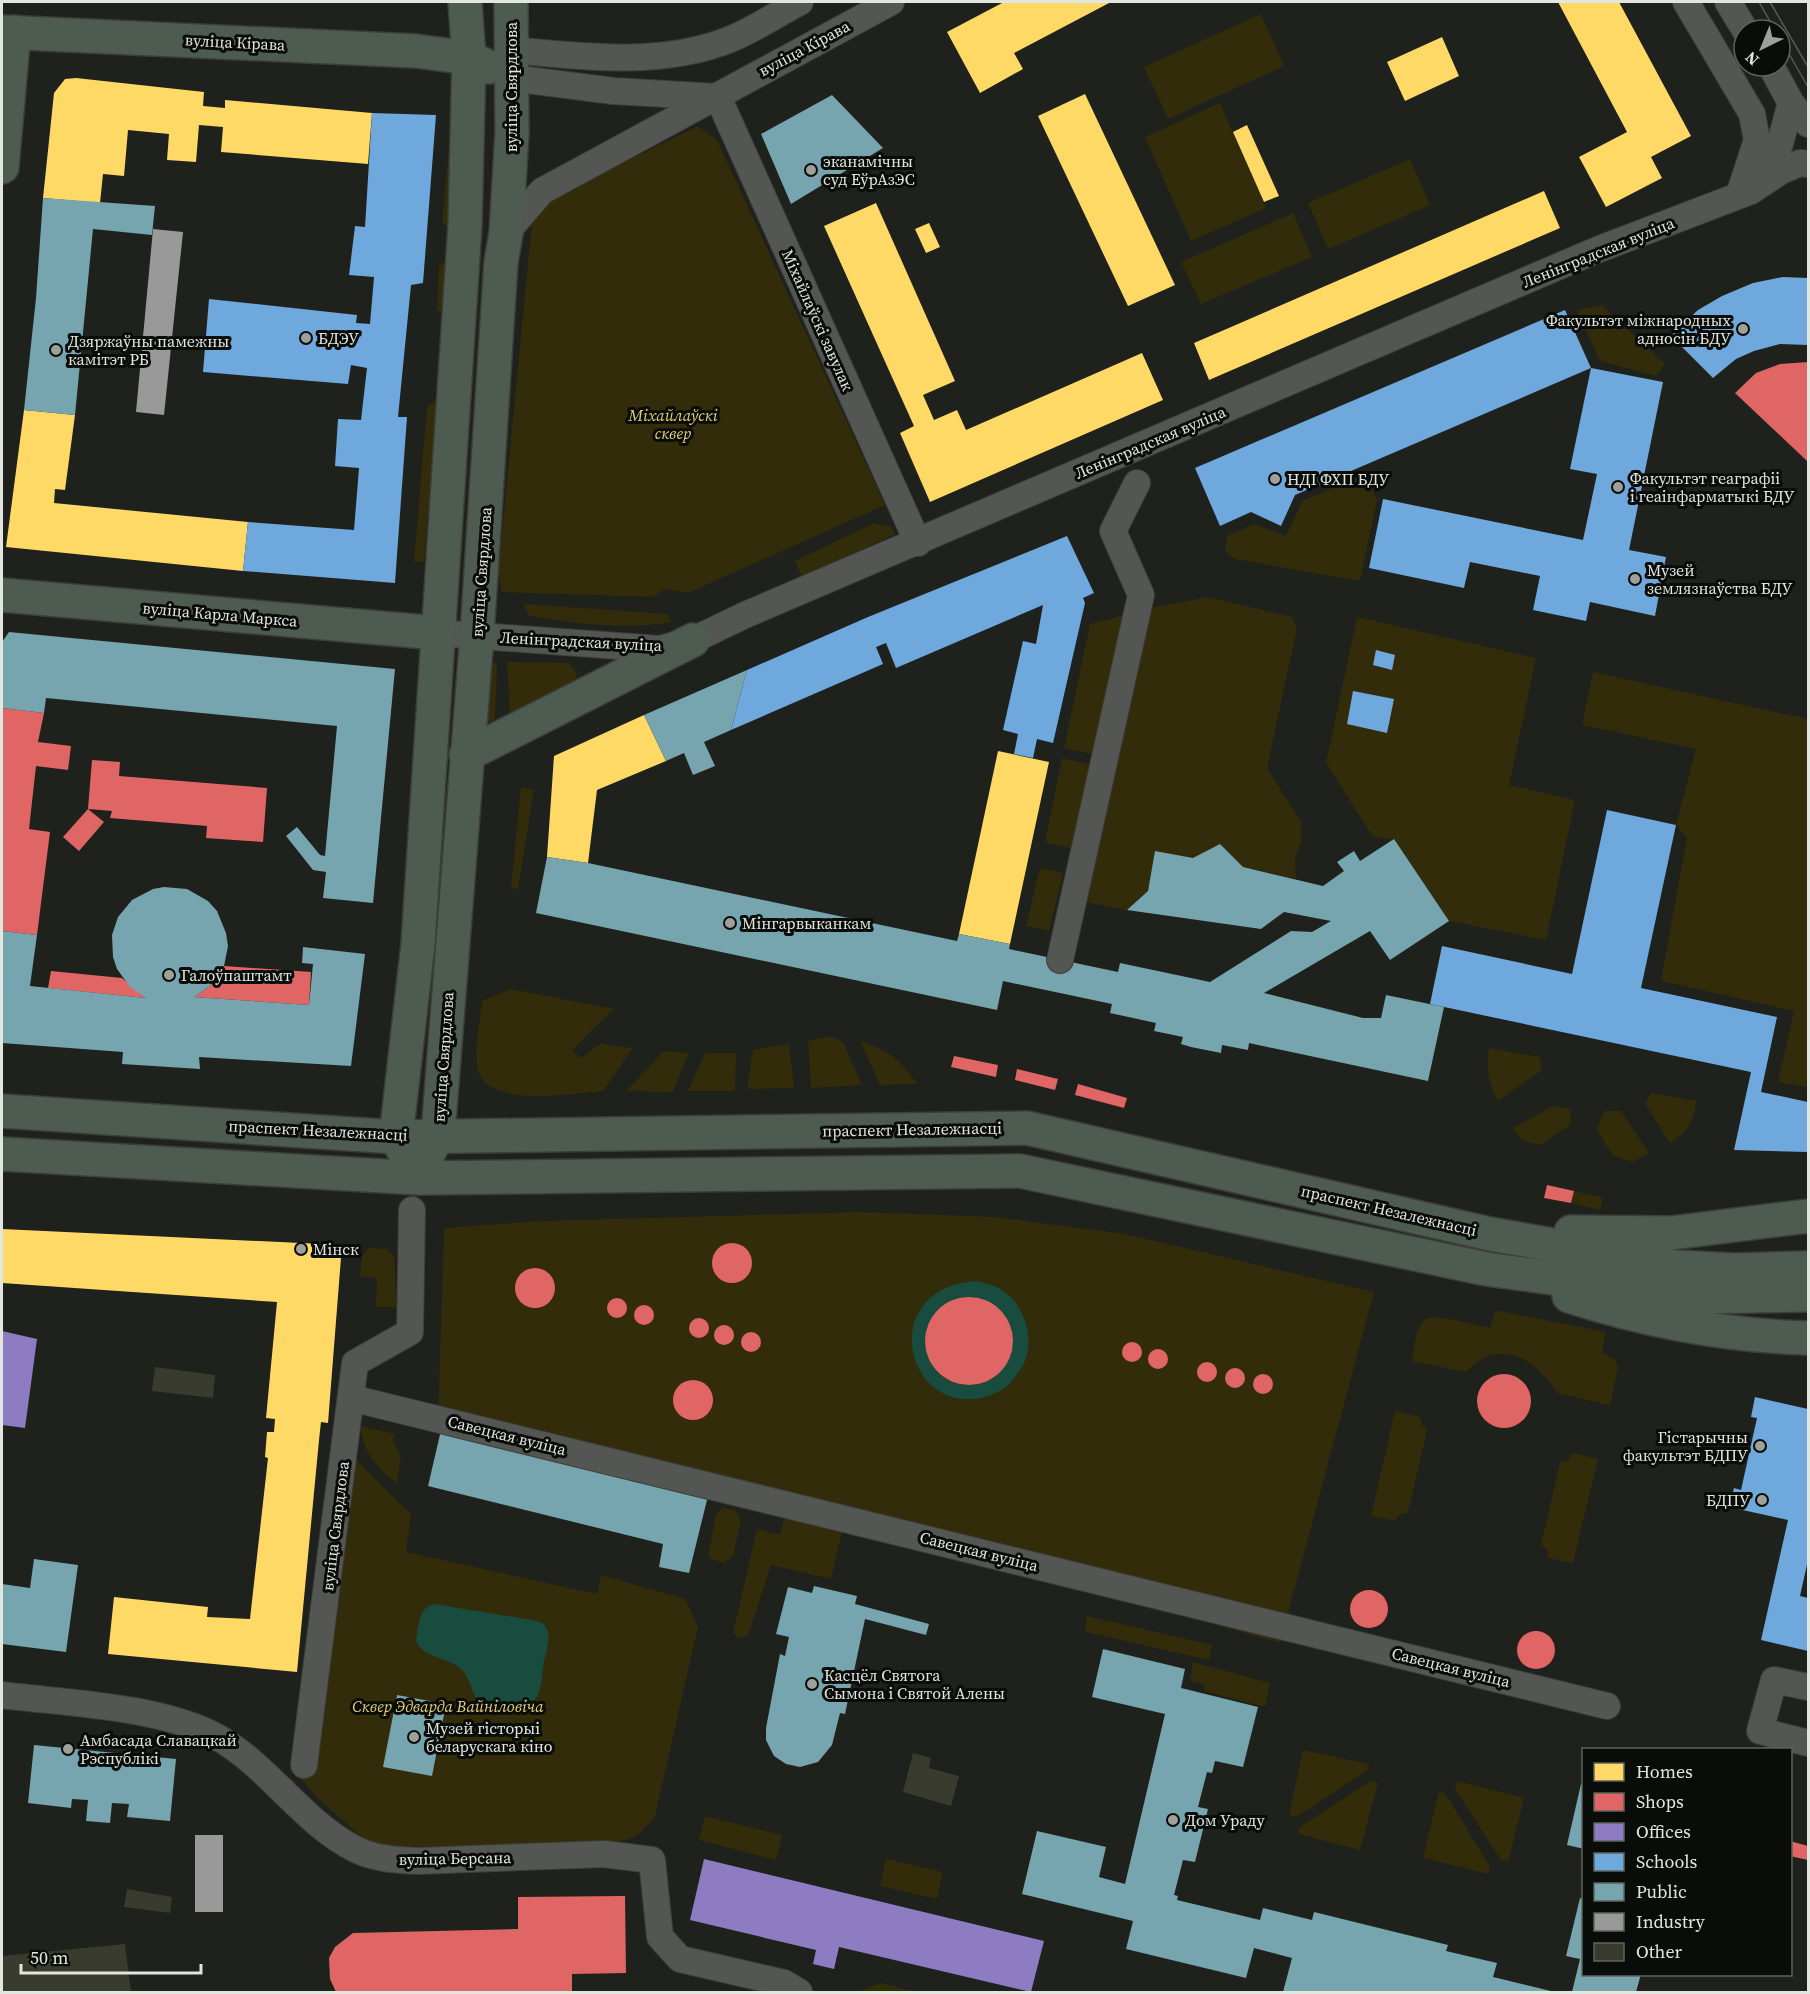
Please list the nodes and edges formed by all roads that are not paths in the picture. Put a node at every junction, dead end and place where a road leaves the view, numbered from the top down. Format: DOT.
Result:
graph roads {
  1 [pos="465,2"];
  2 [pos="511,2"];
  3 [pos="800,2"];
  4 [pos="891,2"];
  5 [pos="1686,2"];
  6 [pos="1728,2"];
  7 [pos="1738,18"];
  8 [pos="8,32"];
  9 [pos="469,58"];
  10 [pos="512,64"];
  11 [pos="1777,78"];
  12 [pos="718,97"];
  13 [pos="1791,103"];
  14 [pos="1809,124"];
  15 [pos="1809,164"];
  16 [pos="2,167"];
  17 [pos="1739,195"];
  18 [pos="506,233"];
  19 [pos="1137,483"];
  20 [pos="918,543"];
  21 [pos="2,595"];
  22 [pos="438,633"];
  23 [pos="477,635"];
  24 [pos="693,640"];
  25 [pos="466,755"];
  26 [pos="1060,960"];
  27 [pos="2,1111"];
  28 [pos="438,1134"];
  29 [pos="396,1137"];
  30 [pos="2,1154"];
  31 [pos="418,1178"];
  32 [pos="412,1210"];
  33 [pos="1809,1216"];
  34 [pos="1490,1234"];
  35 [pos="1809,1268"];
  36 [pos="1486,1269"];
  37 [pos="1809,1295"];
  38 [pos="1809,1338"];
  39 [pos="351,1398"];
  40 [pos="1809,1687"];
  41 [pos="2,1695"];
  42 [pos="1607,1706"];
  43 [pos="1809,1743"];
  44 [pos="303,1765"];
  45 [pos="799,1992"];
  1 -- 9 [label="main road"];
  2 -- 10 [label="main road, вуліца Свярдлова"];
  3 -- 10 [label="street, вуліца Кірава"];
  4 -- 12 [label="street, вуліца Кірава"];
  5 -- 17 [label="street"];
  6 -- 7 [label="street"];
  8 -- 9 [label="main road, вуліца Кірава"];
  8 -- 16 [label="main road"];
  9 -- 10 [label="main road, вуліца Кірава"];
  9 -- 22 [label="main road"];
  10 -- 12 [label="street, вуліца Кірава"];
  10 -- 18 [label="main road, вуліца Свярдлова"];
  11 -- 13 [label="street"];
  12 -- 18 [label="street, вуліца Кірава"];
  12 -- 20 [label="street, Міхайлаўскі завулак"];
  13 -- 14 [label="street"];
  13 -- 17 [label="street"];
  15 -- 17 [label="street, Ленінградская вуліца"];
  17 -- 20 [label="street, Ленінградская вуліца"];
  18 -- 23 [label="main road, вуліца Свярдлова"];
  19 -- 26 [label="street"];
  20 -- 24 [label="street, Ленінградская вуліца"];
  21 -- 22 [label="main road, вуліца Карла Маркса"];
  22 -- 23 [label="street, Ленінградская вуліца"];
  22 -- 29 [label="main road"];
  23 -- 24 [label="street, Ленінградская вуліца"];
  23 -- 25 [label="main road, вуліца Свярдлова"];
  24 -- 25 [label="main road"];
  25 -- 28 [label="main road, вуліца Свярдлова"];
  27 -- 29 [label="main road, праспект Незалежнасці"];
  28 -- 29 [label="main road, праспект Незалежнасці"];
  28 -- 31 [label="main road, вуліца Свярдлова"];
  28 -- 34 [label="main road, праспект Незалежнасці"];
  29 -- 31 [label="main road"];
  30 -- 31 [label="main road"];
  31 -- 36 [label="main road"];
  32 -- 39 [label="street, вуліца Свярдлова"];
  33 -- 34 [label="main road"];
  34 -- 35 [label="main road, праспект Незалежнасці"];
  36 -- 37 [label="main road"];
  36 -- 38 [label="main road"];
  39 -- 42 [label="street, Савецкая вуліца"];
  39 -- 44 [label="street, вуліца Свярдлова"];
  40 -- 43 [label="street"];
  41 -- 45 [label="street, вуліца Берсана"];
}
